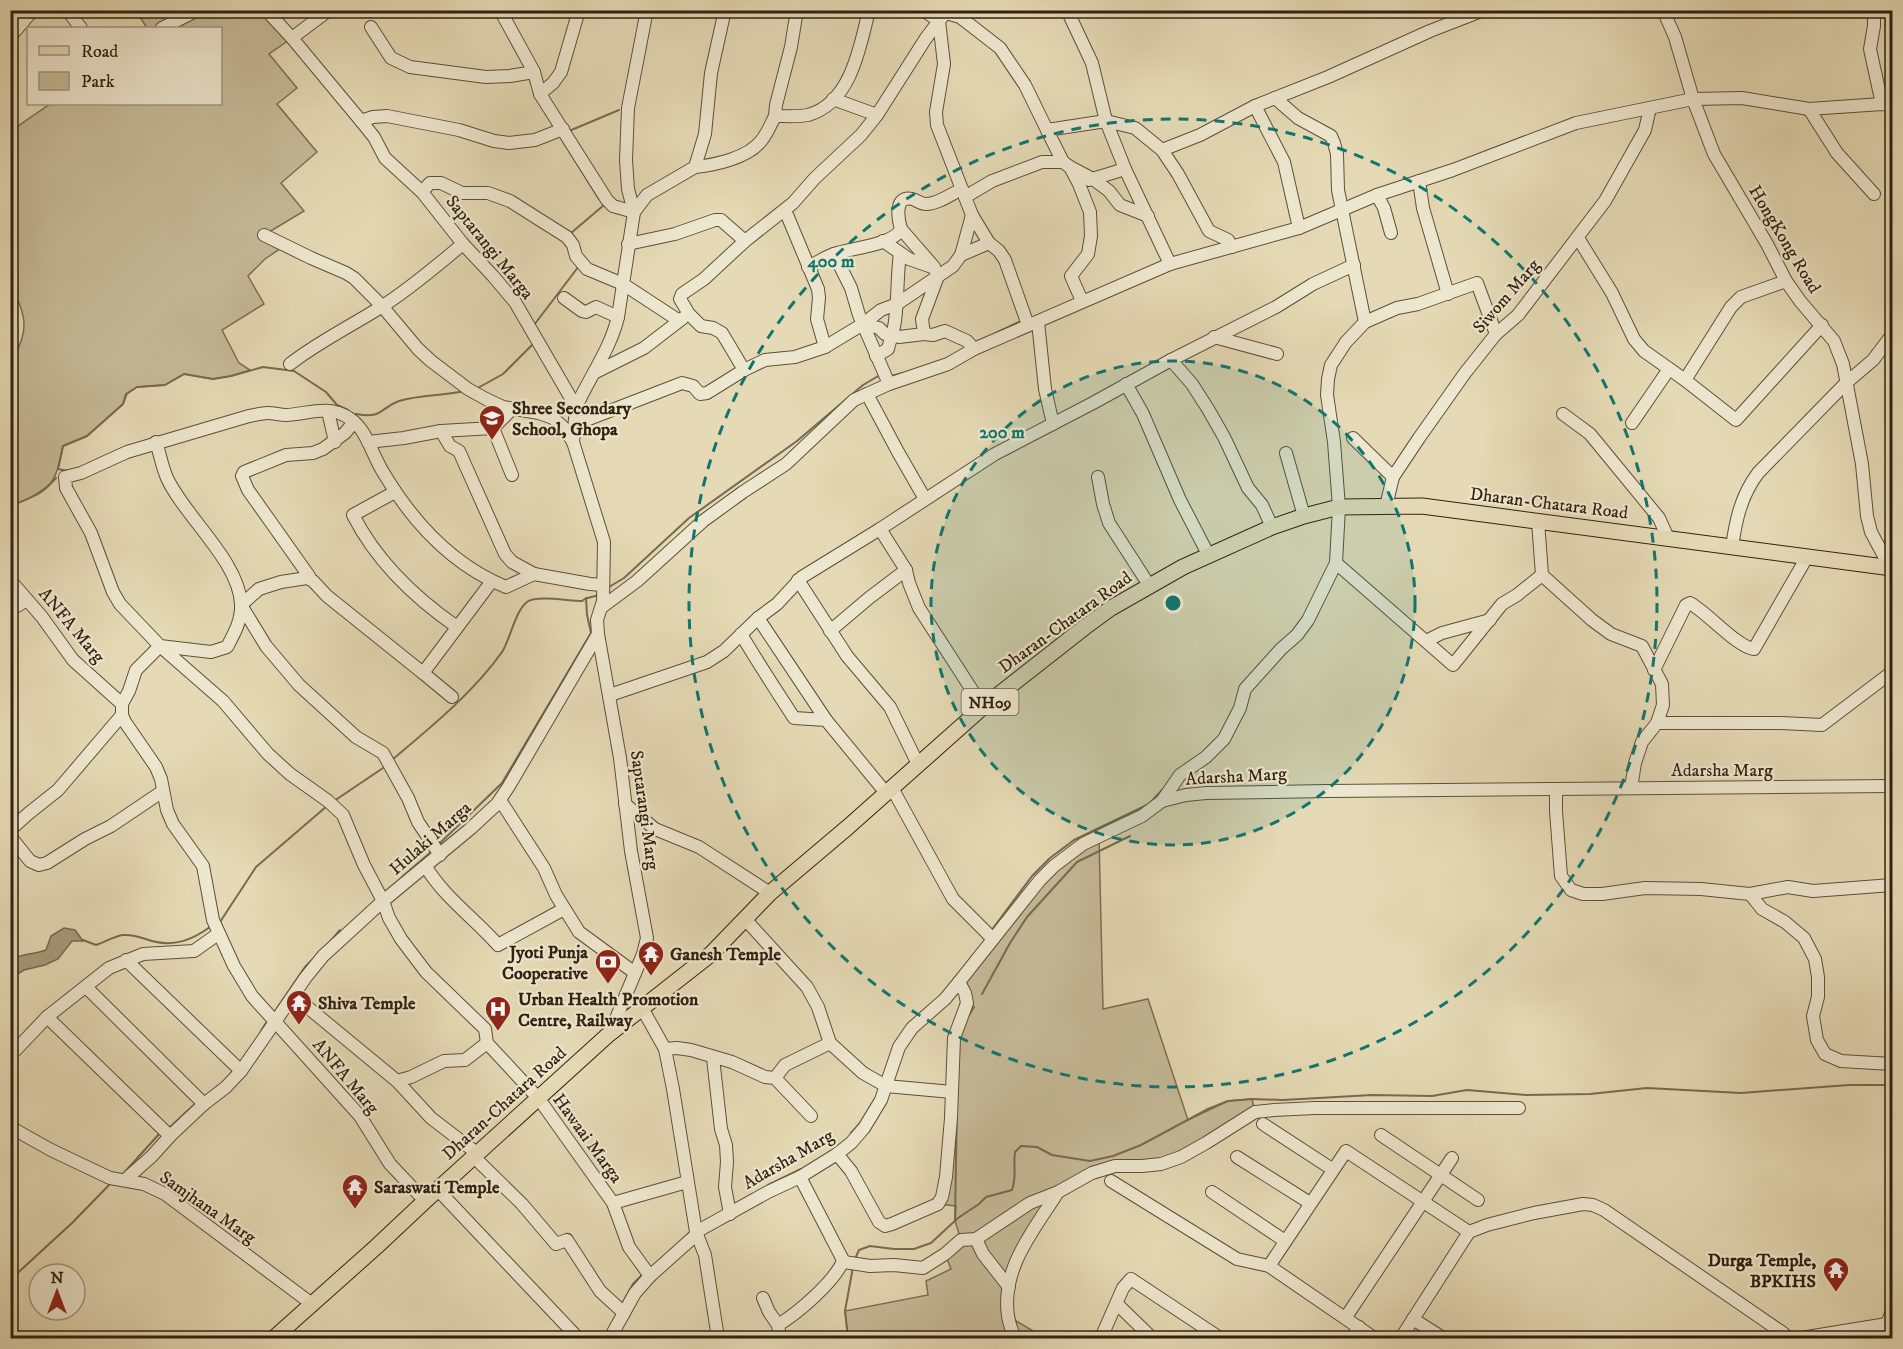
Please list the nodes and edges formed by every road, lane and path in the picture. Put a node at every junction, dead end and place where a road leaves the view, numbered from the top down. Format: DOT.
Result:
graph roads {
  1 [pos="33,10"];
  2 [pos="67,10"];
  3 [pos="266,10"];
  4 [pos="328,10"];
  5 [pos="500,10"];
  6 [pos="579,10"];
  7 [pos="647,10"];
  8 [pos="725,10"];
  9 [pos="797,10"];
  10 [pos="869,10"];
  11 [pos="923,10"];
  12 [pos="1067,10"];
  13 [pos="1484,10"];
  14 [pos="1663,10"];
  15 [pos="1874,10"];
  16 [pos="195,11"];
  17 [pos="1464,14"];
  18 [pos="944,15"];
  19 [pos="80,27"];
  20 [pos="164,27"];
  21 [pos="371,27"];
  22 [pos="10,37"];
  23 [pos="292,38"];
  24 [pos="534,72"];
  25 [pos="540,94"];
  26 [pos="1275,98"];
  27 [pos="833,99"];
  28 [pos="1693,99"];
  29 [pos="1887,105"];
  30 [pos="1255,106"];
  31 [pos="1650,108"];
  32 [pos="1809,109"];
  33 [pos="877,115"];
  34 [pos="775,116"];
  35 [pos="362,121"];
  36 [pos="1107,121"];
  37 [pos="563,129"];
  38 [pos="1047,130"];
  39 [pos="1162,150"];
  40 [pos="1067,165"];
  41 [pos="695,167"];
  42 [pos="1125,169"];
  43 [pos="1093,179"];
  44 [pos="1419,181"];
  45 [pos="1078,183"];
  46 [pos="422,192"];
  47 [pos="964,193"];
  48 [pos="1874,194"];
  49 [pos="1377,195"];
  50 [pos="1342,209"];
  51 [pos="785,210"];
  52 [pos="634,212"];
  53 [pos="972,215"];
  54 [pos="1148,216"];
  55 [pos="1299,228"];
  56 [pos="901,229"];
  57 [pos="1391,233"];
  58 [pos="264,235"];
  59 [pos="1578,238"];
  60 [pos="883,241"];
  61 [pos="745,242"];
  62 [pos="989,243"];
  63 [pos="463,244"];
  64 [pos="628,244"];
  65 [pos="1232,247"];
  66 [pos="900,253"];
  67 [pos="834,254"];
  68 [pos="960,255"];
  69 [pos="1170,264"];
  70 [pos="1354,265"];
  71 [pos="808,267"];
  72 [pos="936,272"];
  73 [pos="1786,281"];
  74 [pos="623,284"];
  75 [pos="1448,294"];
  76 [pos="564,297"];
  77 [pos="1082,301"];
  78 [pos="897,304"];
  79 [pos="382,306"];
  80 [pos="618,317"];
  81 [pos="684,317"];
  82 [pos="1365,322"];
  83 [pos="1033,323"];
  84 [pos="863,324"];
  85 [pos="1822,325"];
  86 [pos="924,334"];
  87 [pos="1496,334"];
  88 [pos="893,335"];
  89 [pos="1893,335"];
  90 [pos="1214,337"];
  91 [pos="825,347"];
  92 [pos="974,349"];
  93 [pos="1277,354"];
  94 [pos="876,356"];
  95 [pos="1171,360"];
  96 [pos="290,364"];
  97 [pos="1669,369"];
  98 [pos="744,370"];
  99 [pos="594,373"];
  100 [pos="1685,380"];
  101 [pos="889,384"];
  102 [pos="1126,384"];
  103 [pos="1846,384"];
  104 [pos="867,394"];
  105 [pos="576,407"];
  106 [pos="512,409"];
  107 [pos="328,411"];
  108 [pos="1563,414"];
  109 [pos="354,422"];
  110 [pos="1632,423"];
  111 [pos="576,424"];
  112 [pos="1053,424"];
  113 [pos="493,428"];
  114 [pos="441,431"];
  115 [pos="1353,438"];
  116 [pos="156,442"];
  117 [pos="335,442"];
  118 [pos="368,442"];
  119 [pos="573,442"];
  120 [pos="1286,453"];
  121 [pos="512,475"];
  122 [pos="1098,477"];
  123 [pos="1393,477"];
  124 [pos="395,492"];
  125 [pos="925,499"];
  126 [pos="1386,506"];
  127 [pos="1339,507"];
  128 [pos="1304,516"];
  129 [pos="1538,521"];
  130 [pos="1272,527"];
  131 [pos="879,529"];
  132 [pos="1668,538"];
  133 [pos="1893,544"];
  134 [pos="1732,547"];
  135 [pos="1881,549"];
  136 [pos="1209,556"];
  137 [pos="1807,557"];
  138 [pos="1336,563"];
  139 [pos="1892,568"];
  140 [pos="906,570"];
  141 [pos="534,574"];
  142 [pos="1542,575"];
  143 [pos="307,578"];
  144 [pos="10,580"];
  145 [pos="798,580"];
  146 [pos="492,581"];
  147 [pos="1149,585"];
  148 [pos="603,596"];
  149 [pos="27,600"];
  150 [pos="241,605"];
  151 [pos="10,610"];
  152 [pos="758,618"];
  153 [pos="1490,620"];
  154 [pos="457,627"];
  155 [pos="830,632"];
  156 [pos="598,634"];
  157 [pos="741,634"];
  158 [pos="1426,641"];
  159 [pos="160,646"];
  160 [pos="1654,670"];
  161 [pos="1893,672"];
  162 [pos="423,673"];
  163 [pos="610,695"];
  164 [pos="452,697"];
  165 [pos="983,707"];
  166 [pos="122,709"];
  167 [pos="826,720"];
  168 [pos="1657,723"];
  169 [pos="919,764"];
  170 [pos="1893,786"];
  171 [pos="1631,788"];
  172 [pos="1556,789"];
  173 [pos="163,791"];
  174 [pos="889,791"];
  175 [pos="500,800"];
  176 [pos="1162,801"];
  177 [pos="625,804"];
  178 [pos="10,830"];
  179 [pos="10,836"];
  180 [pos="440,855"];
  181 [pos="426,867"];
  182 [pos="1893,885"];
  183 [pos="770,893"];
  184 [pos="1750,894"];
  185 [pos="383,902"];
  186 [pos="564,909"];
  187 [pos="746,919"];
  188 [pos="219,934"];
  189 [pos="993,939"];
  190 [pos="126,960"];
  191 [pos="634,973"];
  192 [pos="959,982"];
  193 [pos="86,987"];
  194 [pos="294,996"];
  195 [pos="642,1008"];
  196 [pos="47,1017"];
  197 [pos="274,1022"];
  198 [pos="609,1034"];
  199 [pos="487,1042"];
  200 [pos="830,1043"];
  201 [pos="665,1049"];
  202 [pos="10,1056"];
  203 [pos="713,1058"];
  204 [pos="1893,1064"];
  205 [pos="241,1071"];
  206 [pos="775,1078"];
  207 [pos="397,1081"];
  208 [pos="886,1086"];
  209 [pos="952,1092"];
  210 [pos="539,1099"];
  211 [pos="204,1104"];
  212 [pos="1519,1108"];
  213 [pos="811,1116"];
  214 [pos="1263,1124"];
  215 [pos="10,1127"];
  216 [pos="1381,1135"];
  217 [pos="171,1136"];
  218 [pos="837,1154"];
  219 [pos="476,1156"];
  220 [pos="1237,1157"];
  221 [pos="1452,1158"];
  222 [pos="1332,1169"];
  223 [pos="1442,1176"];
  224 [pos="800,1177"];
  225 [pos="124,1180"];
  226 [pos="687,1182"];
  227 [pos="1111,1182"];
  228 [pos="438,1190"];
  229 [pos="1058,1192"];
  230 [pos="1212,1192"];
  231 [pos="1478,1200"];
  232 [pos="425,1201"];
  233 [pos="614,1203"];
  234 [pos="1310,1203"];
  235 [pos="1424,1203"];
  236 [pos="730,1214"];
  237 [pos="1469,1232"];
  238 [pos="697,1233"];
  239 [pos="976,1239"];
  240 [pos="1285,1241"];
  241 [pos="851,1263"];
  242 [pos="1269,1266"];
  243 [pos="650,1276"];
  244 [pos="1009,1287"];
  245 [pos="763,1298"];
  246 [pos="312,1304"];
  247 [pos="1117,1304"];
  248 [pos="1893,1311"];
  249 [pos="624,1313"];
  250 [pos="1346,1317"];
  251 [pos="1413,1318"];
  252 [pos="778,1325"];
  253 [pos="1359,1327"];
  254 [pos="1890,1327"];
  255 [pos="275,1338"];
  256 [pos="578,1338"];
  257 [pos="610,1338"];
  258 [pos="718,1338"];
  259 [pos="780,1338"];
  260 [pos="1015,1338"];
  261 [pos="1101,1338"];
  262 [pos="1152,1338"];
  263 [pos="1220,1338"];
  264 [pos="1352,1338"];
  265 [pos="1374,1338"];
  266 [pos="1401,1338"];
  267 [pos="1443,1338"];
  268 [pos="1788,1338"];
  269 [pos="1801,1338"];
  1 -- 22 [label="street"];
  2 -- 19 [label="street"];
  3 -- 23 [label="street, Saptarangi Marga"];
  4 -- 23 [label="street"];
  5 -- 24 [label="street"];
  6 -- 25 [label="street"];
  7 -- 52 [label="street"];
  8 -- 41 [label="street"];
  9 -- 34 [label="street"];
  10 -- 27 [label="street"];
  11 -- 18 [label="street"];
  12 -- 36 [label="street"];
  13 -- 17 [label="street"];
  14 -- 28 [label="street, HongKong Road"];
  15 -- 29 [label="street"];
  16 -- 20 [label="street"];
  17 -- 26 [label="street"];
  18 -- 33 [label="street"];
  18 -- 38 [label="street"];
  18 -- 47 [label="street"];
  21 -- 24 [label="street"];
  23 -- 35 [label="street, Saptarangi Marga"];
  24 -- 25 [label="street"];
  25 -- 37 [label="street"];
  26 -- 30 [label="street"];
  26 -- 50 [label="street"];
  27 -- 33 [label="street"];
  27 -- 34 [label="street"];
  28 -- 31 [label="street"];
  28 -- 32 [label="street"];
  28 -- 73 [label="street, HongKong Road"];
  29 -- 32 [label="street"];
  30 -- 39 [label="street"];
  30 -- 55 [label="street"];
  31 -- 44 [label="street"];
  31 -- 59 [label="street, Siwom Marg"];
  32 -- 48 [label="street"];
  33 -- 51 [label="street"];
  34 -- 41 [label="street"];
  35 -- 37 [label="street"];
  35 -- 46 [label="street, Saptarangi Marga"];
  36 -- 38 [label="street"];
  36 -- 39 [label="street"];
  36 -- 42 [label="street"];
  37 -- 52 [label="street"];
  38 -- 40 [label="street"];
  39 -- 65 [label="street"];
  40 -- 43 [label="street"];
  40 -- 45 [label="street"];
  40 -- 47 [label="street"];
  41 -- 52 [label="street"];
  42 -- 43 [label="street"];
  42 -- 54 [label="street"];
  43 -- 45 [label="street"];
  43 -- 54 [label="street"];
  44 -- 49 [label="street"];
  44 -- 75 [label="street"];
  45 -- 77 [label="street"];
  46 -- 63 [label="street, Saptarangi Marga"];
  46 -- 74 [label="street"];
  47 -- 53 [label="street"];
  47 -- 56 [label="street"];
  49 -- 50 [label="street"];
  49 -- 57 [label="street"];
  50 -- 55 [label="street"];
  50 -- 70 [label="street"];
  51 -- 61 [label="street"];
  51 -- 71 [label="street"];
  52 -- 64 [label="street"];
  53 -- 62 [label="street"];
  53 -- 68 [label="street"];
  54 -- 69 [label="street"];
  55 -- 65 [label="street"];
  56 -- 60 [label="street"];
  56 -- 72 [label="street"];
  58 -- 79 [label="street"];
  59 -- 87 [label="street, Siwom Marg"];
  59 -- 97 [label="street"];
  60 -- 66 [label="street"];
  60 -- 67 [label="street"];
  61 -- 64 [label="street"];
  61 -- 81 [label="street"];
  62 -- 68 [label="street"];
  62 -- 83 [label="street"];
  63 -- 79 [label="street"];
  63 -- 105 [label="street, Saptarangi Marga"];
  64 -- 74 [label="street"];
  65 -- 69 [label="street"];
  66 -- 72 [label="street"];
  66 -- 78 [label="street"];
  67 -- 71 [label="street"];
  67 -- 84 [label="street"];
  68 -- 72 [label="street"];
  69 -- 77 [label="street"];
  70 -- 82 [label="street"];
  70 -- 90 [label="street"];
  71 -- 91 [label="street"];
  72 -- 78 [label="street"];
  72 -- 86 [label="street"];
  73 -- 85 [label="street, HongKong Road"];
  73 -- 100 [label="street"];
  74 -- 80 [label="street"];
  74 -- 81 [label="street"];
  75 -- 82 [label="street"];
  75 -- 87 [label="street"];
  76 -- 80 [label="street"];
  77 -- 83 [label="street"];
  78 -- 84 [label="street"];
  78 -- 88 [label="street"];
  79 -- 96 [label="street"];
  79 -- 106 [label="street"];
  80 -- 99 [label="street"];
  81 -- 98 [label="street"];
  81 -- 99 [label="street"];
  82 -- 127 [label="street"];
  83 -- 92 [label="street"];
  83 -- 112 [label="street"];
  84 -- 88 [label="street"];
  84 -- 91 [label="street"];
  84 -- 94 [label="street"];
  85 -- 100 [label="street"];
  85 -- 103 [label="street, HongKong Road"];
  86 -- 88 [label="street"];
  86 -- 92 [label="street"];
  87 -- 123 [label="street, Siwom Marg"];
  88 -- 94 [label="street"];
  89 -- 103 [label="street"];
  90 -- 93 [label="street"];
  90 -- 95 [label="street"];
  91 -- 98 [label="street"];
  92 -- 101 [label="street"];
  94 -- 101 [label="street"];
  95 -- 102 [label="street"];
  95 -- 130 [label="street"];
  97 -- 100 [label="street"];
  97 -- 110 [label="street"];
  98 -- 111 [label="street"];
  99 -- 105 [label="street"];
  101 -- 104 [label="street"];
  102 -- 112 [label="street"];
  102 -- 136 [label="street"];
  103 -- 134 [label="street"];
  103 -- 135 [label="street, HongKong Road"];
  104 -- 125 [label="street"];
  104 -- 148 [label="street"];
  105 -- 111 [label="street"];
  106 -- 113 [label="street"];
  106 -- 119 [label="street"];
  107 -- 109 [label="street"];
  107 -- 116 [label="street"];
  107 -- 117 [label="street"];
  108 -- 132 [label="street"];
  109 -- 117 [label="street"];
  109 -- 118 [label="street"];
  111 -- 119 [label="street"];
  112 -- 125 [label="street"];
  113 -- 114 [label="street"];
  113 -- 121 [label="street"];
  114 -- 118 [label="street"];
  114 -- 141 [label="street"];
  115 -- 123 [label="street"];
  116 -- 150 [label="street"];
  116 -- 159 [label="street"];
  117 -- 143 [label="street"];
  118 -- 124 [label="street"];
  119 -- 148 [label="street"];
  120 -- 128 [label="street"];
  122 -- 147 [label="street"];
  123 -- 126 [label="street, Siwom Marg"];
  124 -- 146 [label="street"];
  124 -- 154 [label="street"];
  125 -- 131 [label="street"];
  126 -- 127 [label="main road, Dharan-Chatara Road / NH09"];
  126 -- 129 [label="main road, Dharan-Chatara Road / NH09"];
  127 -- 128 [label="main road, Dharan-Chatara Road / NH09"];
  127 -- 138 [label="street"];
  128 -- 130 [label="main road, Dharan-Chatara Road / NH09"];
  129 -- 132 [label="main road, Dharan-Chatara Road / NH09"];
  129 -- 142 [label="street"];
  130 -- 136 [label="main road, Dharan-Chatara Road / NH09"];
  131 -- 140 [label="street"];
  131 -- 145 [label="street"];
  132 -- 134 [label="main road, Dharan-Chatara Road / NH09"];
  133 -- 135 [label="street"];
  134 -- 137 [label="main road, Dharan-Chatara Road / NH09"];
  135 -- 139 [label="street, HongKong Road"];
  136 -- 147 [label="main road, Dharan-Chatara Road / NH09"];
  137 -- 139 [label="main road, Dharan-Chatara Road / NH09"];
  137 -- 160 [label="street"];
  138 -- 158 [label="street"];
  138 -- 176 [label="street"];
  140 -- 155 [label="street"];
  140 -- 165 [label="street"];
  141 -- 146 [label="street"];
  141 -- 148 [label="street"];
  142 -- 153 [label="street"];
  142 -- 160 [label="street"];
  143 -- 150 [label="street"];
  143 -- 162 [label="street"];
  144 -- 149 [label="street, ANFA Marg"];
  145 -- 152 [label="street"];
  145 -- 155 [label="street"];
  146 -- 154 [label="street"];
  147 -- 165 [label="main road, Dharan-Chatara Road / NH09"];
  148 -- 156 [label="street, Saptarangi Marg"];
  149 -- 151 [label="street"];
  149 -- 166 [label="street, ANFA Marg"];
  150 -- 159 [label="street"];
  150 -- 180 [label="street"];
  152 -- 157 [label="street"];
  152 -- 167 [label="street"];
  153 -- 158 [label="street"];
  153 -- 158 [label="street"];
  154 -- 162 [label="street"];
  155 -- 169 [label="street"];
  156 -- 163 [label="street, Saptarangi Marg"];
  156 -- 175 [label="street, Hulaki Marga"];
  157 -- 163 [label="street"];
  157 -- 167 [label="street"];
  159 -- 166 [label="street"];
  159 -- 185 [label="street, Hawaai Marga"];
  160 -- 168 [label="street"];
  161 -- 168 [label="street"];
  162 -- 164 [label="street"];
  163 -- 177 [label="street, Saptarangi Marg"];
  165 -- 169 [label="main road, Dharan-Chatara Road / NH09"];
  166 -- 173 [label="street, ANFA Marg"];
  166 -- 178 [label="street"];
  167 -- 174 [label="street"];
  168 -- 171 [label="street"];
  169 -- 174 [label="main road, Dharan-Chatara Road / NH09"];
  170 -- 171 [label="street, Adarsha Marg"];
  171 -- 172 [label="street, Adarsha Marg"];
  172 -- 176 [label="street, Adarsha Marg"];
  172 -- 184 [label="street"];
  173 -- 179 [label="street"];
  173 -- 188 [label="street, ANFA Marg"];
  174 -- 183 [label="main road, Dharan-Chatara Road / NH09"];
  174 -- 189 [label="street"];
  175 -- 180 [label="street, Hulaki Marga"];
  175 -- 186 [label="street"];
  176 -- 189 [label="street, Adarsha Marg"];
  177 -- 183 [label="street"];
  177 -- 191 [label="street, Saptarangi Marg"];
  180 -- 181 [label="street, Hulaki Marga"];
  181 -- 185 [label="street, Hulaki Marga"];
  181 -- 186 [label="street"];
  182 -- 184 [label="street"];
  183 -- 187 [label="main road, Dharan-Chatara Road / NH09"];
  184 -- 204 [label="street"];
  185 -- 194 [label="street, Hulaki Marga"];
  185 -- 199 [label="street, Hawaai Marga"];
  186 -- 191 [label="street"];
  187 -- 195 [label="main road, Dharan-Chatara Road / NH09"];
  187 -- 200 [label="street"];
  188 -- 190 [label="street"];
  188 -- 197 [label="street, ANFA Marg"];
  189 -- 192 [label="street, Adarsha Marg"];
  190 -- 193 [label="street"];
  190 -- 205 [label="street"];
  191 -- 198 [label="street, Saptarangi Marg"];
  192 -- 208 [label="street, Adarsha Marg"];
  192 -- 209 [label="street"];
  193 -- 196 [label="street"];
  193 -- 211 [label="street"];
  194 -- 197 [label="street, Hulaki Marga"];
  194 -- 207 [label="street"];
  195 -- 198 [label="main road, Dharan-Chatara Road / NH09"];
  195 -- 201 [label="street"];
  196 -- 202 [label="street"];
  196 -- 217 [label="street"];
  197 -- 205 [label="street, Hulaki Marga"];
  197 -- 232 [label="street, ANFA Marg"];
  198 -- 210 [label="main road, Dharan-Chatara Road / NH09"];
  199 -- 207 [label="street"];
  199 -- 210 [label="street, Hawaai Marga"];
  200 -- 206 [label="street"];
  200 -- 208 [label="street"];
  201 -- 203 [label="street"];
  201 -- 226 [label="street"];
  203 -- 206 [label="street"];
  203 -- 236 [label="street"];
  205 -- 211 [label="street, Hulaki Marga"];
  206 -- 213 [label="street"];
  207 -- 219 [label="street"];
  208 -- 209 [label="street"];
  208 -- 218 [label="street, Adarsha Marg"];
  209 -- 218 [label="street"];
  210 -- 219 [label="main road, Dharan-Chatara Road / NH09"];
  210 -- 233 [label="street, Hawaai Marga"];
  211 -- 217 [label="street, Hulaki Marga"];
  212 -- 229 [label="street"];
  214 -- 222 [label="street"];
  215 -- 225 [label="street, Samjhana Marg"];
  216 -- 223 [label="street"];
  217 -- 225 [label="street, Hulaki Marga"];
  218 -- 224 [label="street, Adarsha Marg"];
  219 -- 228 [label="main road, Dharan-Chatara Road / NH09"];
  219 -- 249 [label="street"];
  220 -- 234 [label="street"];
  221 -- 223 [label="street"];
  222 -- 234 [label="street"];
  222 -- 235 [label="street"];
  223 -- 231 [label="street"];
  223 -- 235 [label="street"];
  224 -- 236 [label="street, Adarsha Marg"];
  224 -- 241 [label="street"];
  225 -- 246 [label="street, Samjhana Marg"];
  226 -- 233 [label="street, Hawaai Marga"];
  226 -- 238 [label="street"];
  227 -- 242 [label="street"];
  228 -- 232 [label="main road, Dharan-Chatara Road / NH09"];
  228 -- 256 [label="street"];
  229 -- 239 [label="street"];
  229 -- 244 [label="street"];
  230 -- 240 [label="street"];
  232 -- 246 [label="main road, Dharan-Chatara Road / NH09"];
  233 -- 243 [label="street"];
  234 -- 240 [label="street"];
  235 -- 237 [label="street"];
  235 -- 250 [label="street"];
  236 -- 238 [label="street, Adarsha Marg"];
  237 -- 251 [label="street"];
  237 -- 268 [label="street"];
  238 -- 243 [label="street, Adarsha Marg"];
  238 -- 258 [label="street"];
  239 -- 241 [label="street"];
  239 -- 244 [label="street"];
  240 -- 242 [label="street"];
  241 -- 252 [label="street"];
  242 -- 250 [label="street"];
  243 -- 249 [label="street, Adarsha Marg"];
  244 -- 260 [label="street"];
  245 -- 252 [label="street"];
  246 -- 255 [label="main road, Dharan-Chatara Road / NH09"];
  247 -- 261 [label="street"];
  247 -- 262 [label="street"];
  247 -- 263 [label="street"];
  248 -- 254 [label="street"];
  249 -- 257 [label="street, Adarsha Marg"];
  250 -- 253 [label="street"];
  251 -- 266 [label="street"];
  251 -- 267 [label="street"];
  252 -- 259 [label="street"];
  253 -- 264 [label="street"];
  253 -- 265 [label="street"];
  254 -- 269 [label="street"];
}
